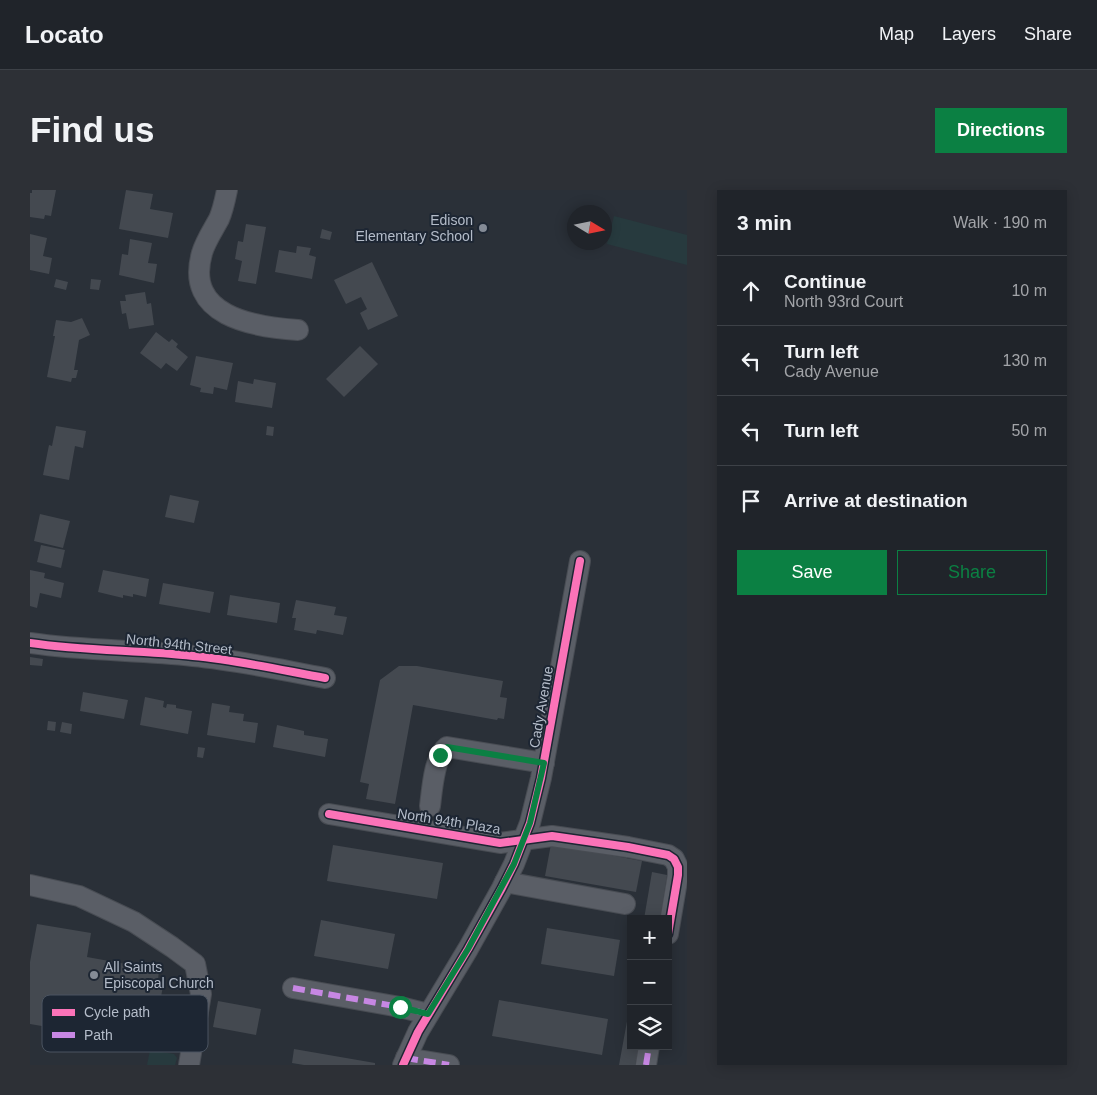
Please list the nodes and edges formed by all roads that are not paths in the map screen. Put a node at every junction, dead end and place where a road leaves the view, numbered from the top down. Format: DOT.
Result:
graph roads {
  1 [pos="227,190"];
  2 [pos="298,330"];
  3 [pos="580,561"];
  4 [pos="30,642"];
  5 [pos="325,678"];
  6 [pos="544,763"];
  7 [pos="430,806"];
  8 [pos="329,814"];
  9 [pos="524,840"];
  10 [pos="505,882"];
  11 [pos="30,885"];
  12 [pos="625,904"];
  13 [pos="671,915"];
  14 [pos="293,988"];
  15 [pos="201,995"];
  16 [pos="428,1014"];
  17 [pos="648,1050"];
  18 [pos="191,1052"];
  19 [pos="405,1061"];
  20 [pos="189,1065"];
  21 [pos="449,1065"];
  22 [pos="646,1065"];
  1 -- 2 [label="street"];
  3 -- 6 [label="street, Cady Avenue"];
  4 -- 5 [label="street, North 94th Street"];
  6 -- 7 [label="street"];
  6 -- 9 [label="street, Cady Avenue"];
  8 -- 9 [label="street, North 94th Plaza"];
  9 -- 10 [label="street, Cady Avenue"];
  9 -- 13 [label="street, North 94th Plaza"];
  10 -- 12 [label="street"];
  10 -- 16 [label="street, Cady Avenue"];
  11 -- 15 [label="street"];
  14 -- 16 [label="street"];
  16 -- 19 [label="street, Cady Avenue"];
  17 -- 22 [label="street"];
  18 -- 20 [label="street"];
  19 -- 21 [label="street"];
}
